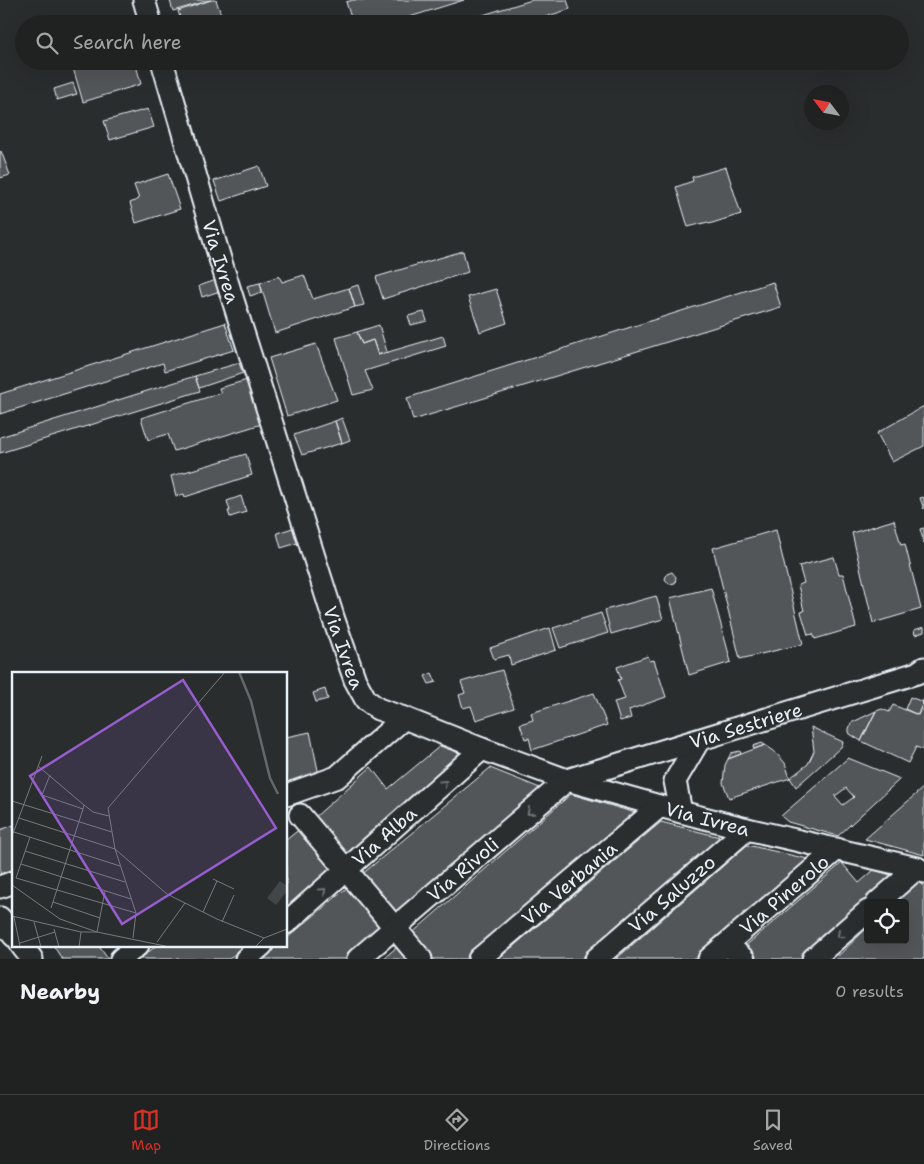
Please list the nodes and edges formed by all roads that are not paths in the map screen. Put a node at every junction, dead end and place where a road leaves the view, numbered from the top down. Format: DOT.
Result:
graph roads {
  1 [pos="144,0"];
  2 [pos="148,15"];
  3 [pos="165,70"];
  4 [pos="924,668"];
  5 [pos="404,718"];
  6 [pos="698,740"];
  7 [pos="482,749"];
  8 [pos="567,780"];
  9 [pos="288,796"];
  10 [pos="288,804"];
  11 [pos="659,807"];
  12 [pos="681,812"];
  13 [pos="293,821"];
  14 [pos="747,829"];
  15 [pos="837,849"];
  16 [pos="346,870"];
  17 [pos="920,870"];
  18 [pos="12,883"];
  19 [pos="0,887"];
  20 [pos="882,899"];
  21 [pos="864,914"];
  22 [pos="0,918"];
  23 [pos="288,921"];
  24 [pos="394,928"];
  25 [pos="12,933"];
  26 [pos="727,944"];
  27 [pos="22,946"];
  28 [pos="109,946"];
  29 [pos="137,946"];
  30 [pos="261,946"];
  31 [pos="32,959"];
  32 [pos="120,959"];
  33 [pos="246,959"];
  34 [pos="358,959"];
  35 [pos="421,959"];
  36 [pos="479,959"];
  37 [pos="596,959"];
  38 [pos="709,959"];
  39 [pos="744,959"];
  40 [pos="813,959"];
  1 -- 2 [label="street"];
  3 -- 5 [label="street, Via Ivrea"];
  4 -- 6 [label="street, Via Sestriere"];
  5 -- 7 [label="street, Via Ivrea"];
  5 -- 9 [label="street"];
  6 -- 8 [label="street, Via Sestriere"];
  6 -- 12 [label="street"];
  7 -- 8 [label="street, Via Ivrea"];
  16 -- 7 [label="street, Via Alba, one-way"];
  8 -- 11 [label="street, Via Ivrea"];
  8 -- 24 [label="street, Via Rivoli, one-way"];
  10 -- 13 [label="street"];
  11 -- 12 [label="street, Via Ivrea"];
  11 -- 36 [label="street, Via Verbania"];
  12 -- 14 [label="street, Via Ivrea"];
  13 -- 16 [label="street"];
  14 -- 15 [label="street, Via Ivrea"];
  14 -- 37 [label="street, Via Saluzzo"];
  15 -- 17 [label="street, Via Ivrea"];
  15 -- 26 [label="street, Via Pinerolo"];
  23 -- 16 [label="street, Via Alba, one-way"];
  16 -- 24 [label="street"];
  17 -- 20 [label="street"];
  18 -- 19 [label="street"];
  21 -- 40 [label="street, one-way"];
  22 -- 25 [label="street"];
  24 -- 34 [label="street, Via Rivoli"];
  24 -- 35 [label="street"];
  26 -- 38 [label="street, Via Pinerolo"];
  26 -- 39 [label="street"];
  27 -- 31 [label="street"];
  28 -- 32 [label="street"];
  29 -- 32 [label="street"];
  30 -- 33 [label="street"];
}
